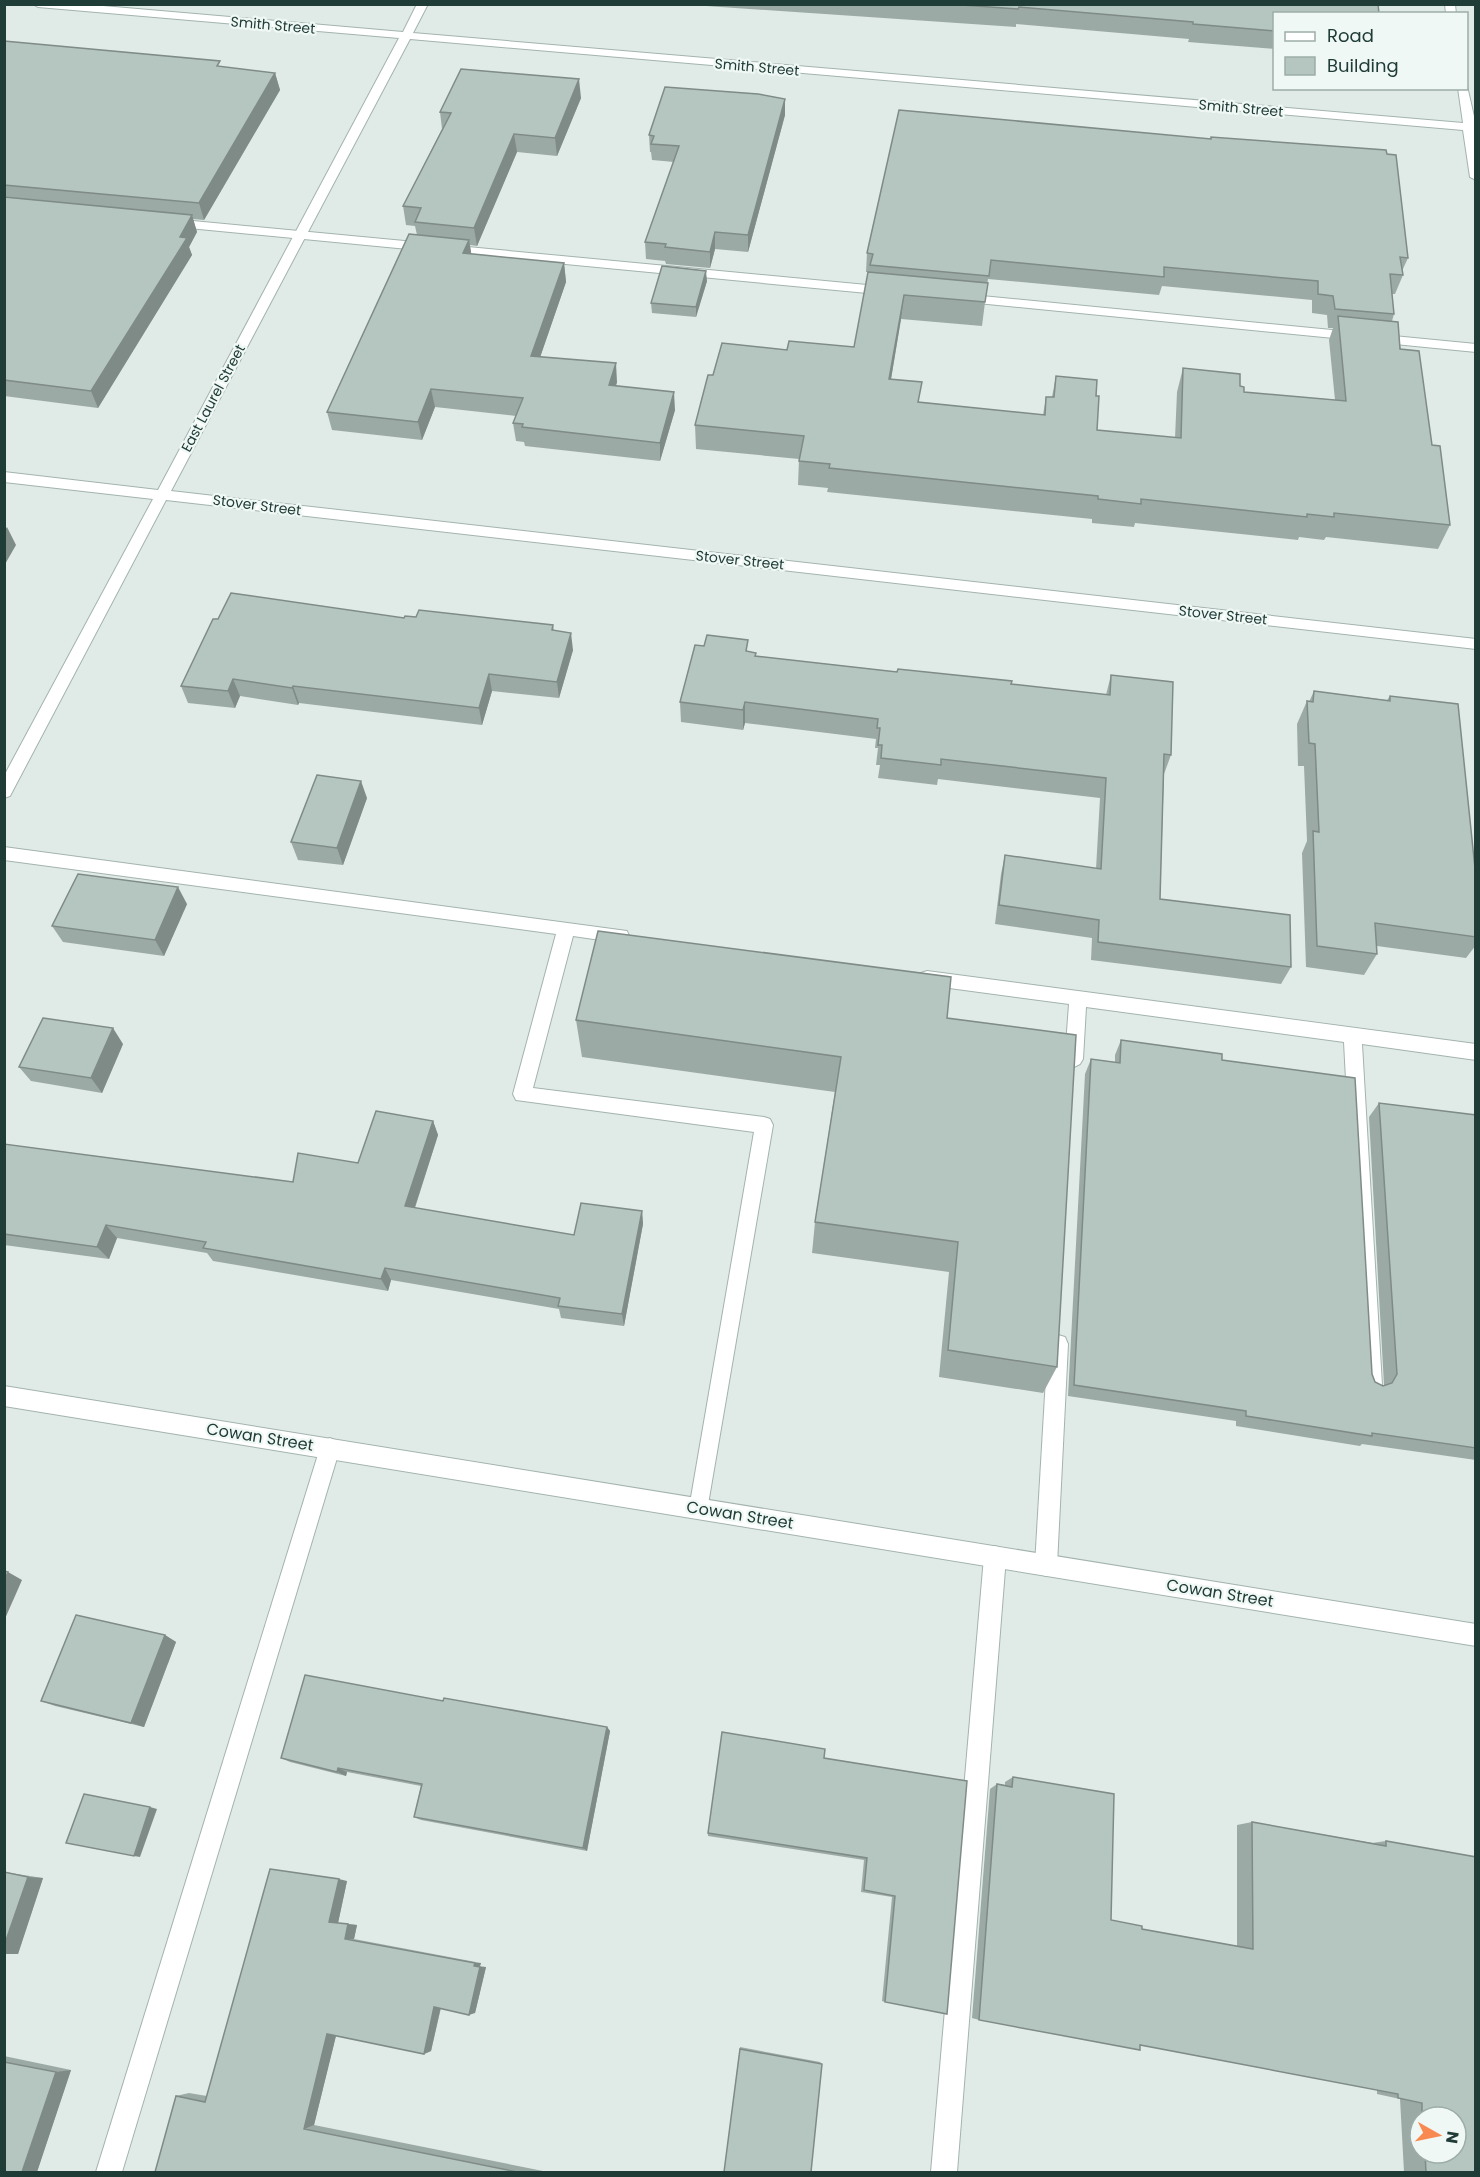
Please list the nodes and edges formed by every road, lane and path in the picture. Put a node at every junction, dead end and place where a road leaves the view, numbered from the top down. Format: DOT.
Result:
graph roads {
  1 [pos="38,4"];
  2 [pos="423,4"];
  3 [pos="91,7"];
  4 [pos="406,36"];
  5 [pos="1462,90"];
  6 [pos="1472,128"];
  7 [pos="1476,177"];
  8 [pos="157,222"];
  9 [pos="299,235"];
  10 [pos="906,293"];
  11 [pos="954,298"];
  12 [pos="1476,348"];
  13 [pos="4,477"];
  14 [pos="162,494"];
  15 [pos="1476,644"];
  16 [pos="4,792"];
  17 [pos="4,853"];
  18 [pos="566,928"];
  19 [pos="636,938"];
  20 [pos="915,976"];
  21 [pos="1078,998"];
  22 [pos="1353,1036"];
  23 [pos="1476,1052"];
  24 [pos="1073,1081"];
  25 [pos="1059,1329"];
  26 [pos="1372,1385"];
  27 [pos="4,1396"];
  28 [pos="330,1448"];
  29 [pos="699,1509"];
  30 [pos="995,1557"];
  31 [pos="1046,1565"];
  32 [pos="1476,1635"];
  33 [pos="109,2172"];
  34 [pos="944,2172"];
  1 -- 3 [label="street, Smith Street"];
  2 -- 4 [label="street, East Laurel Street"];
  3 -- 4 [label="street, Smith Street"];
  4 -- 6 [label="street, Smith Street"];
  4 -- 9 [label="street, East Laurel Street"];
  5 -- 6 [label="street"];
  6 -- 7 [label="street"];
  8 -- 9 [label="street"];
  9 -- 10 [label="street"];
  9 -- 14 [label="street, East Laurel Street"];
  11 -- 12 [label="street"];
  13 -- 14 [label="street, Stover Street"];
  14 -- 15 [label="street, Stover Street"];
  14 -- 16 [label="street, East Laurel Street"];
  17 -- 18 [label="street"];
  18 -- 19 [label="street"];
  18 -- 29 [label="street"];
  20 -- 21 [label="street"];
  21 -- 22 [label="street"];
  21 -- 24 [label="street"];
  22 -- 23 [label="street"];
  22 -- 26 [label="street"];
  25 -- 31 [label="street"];
  27 -- 28 [label="street, Cowan Street"];
  28 -- 29 [label="street, Cowan Street"];
  28 -- 33 [label="street"];
  29 -- 30 [label="street, Cowan Street"];
  30 -- 31 [label="street, Cowan Street"];
  30 -- 34 [label="street"];
  31 -- 32 [label="street, Cowan Street"];
}
